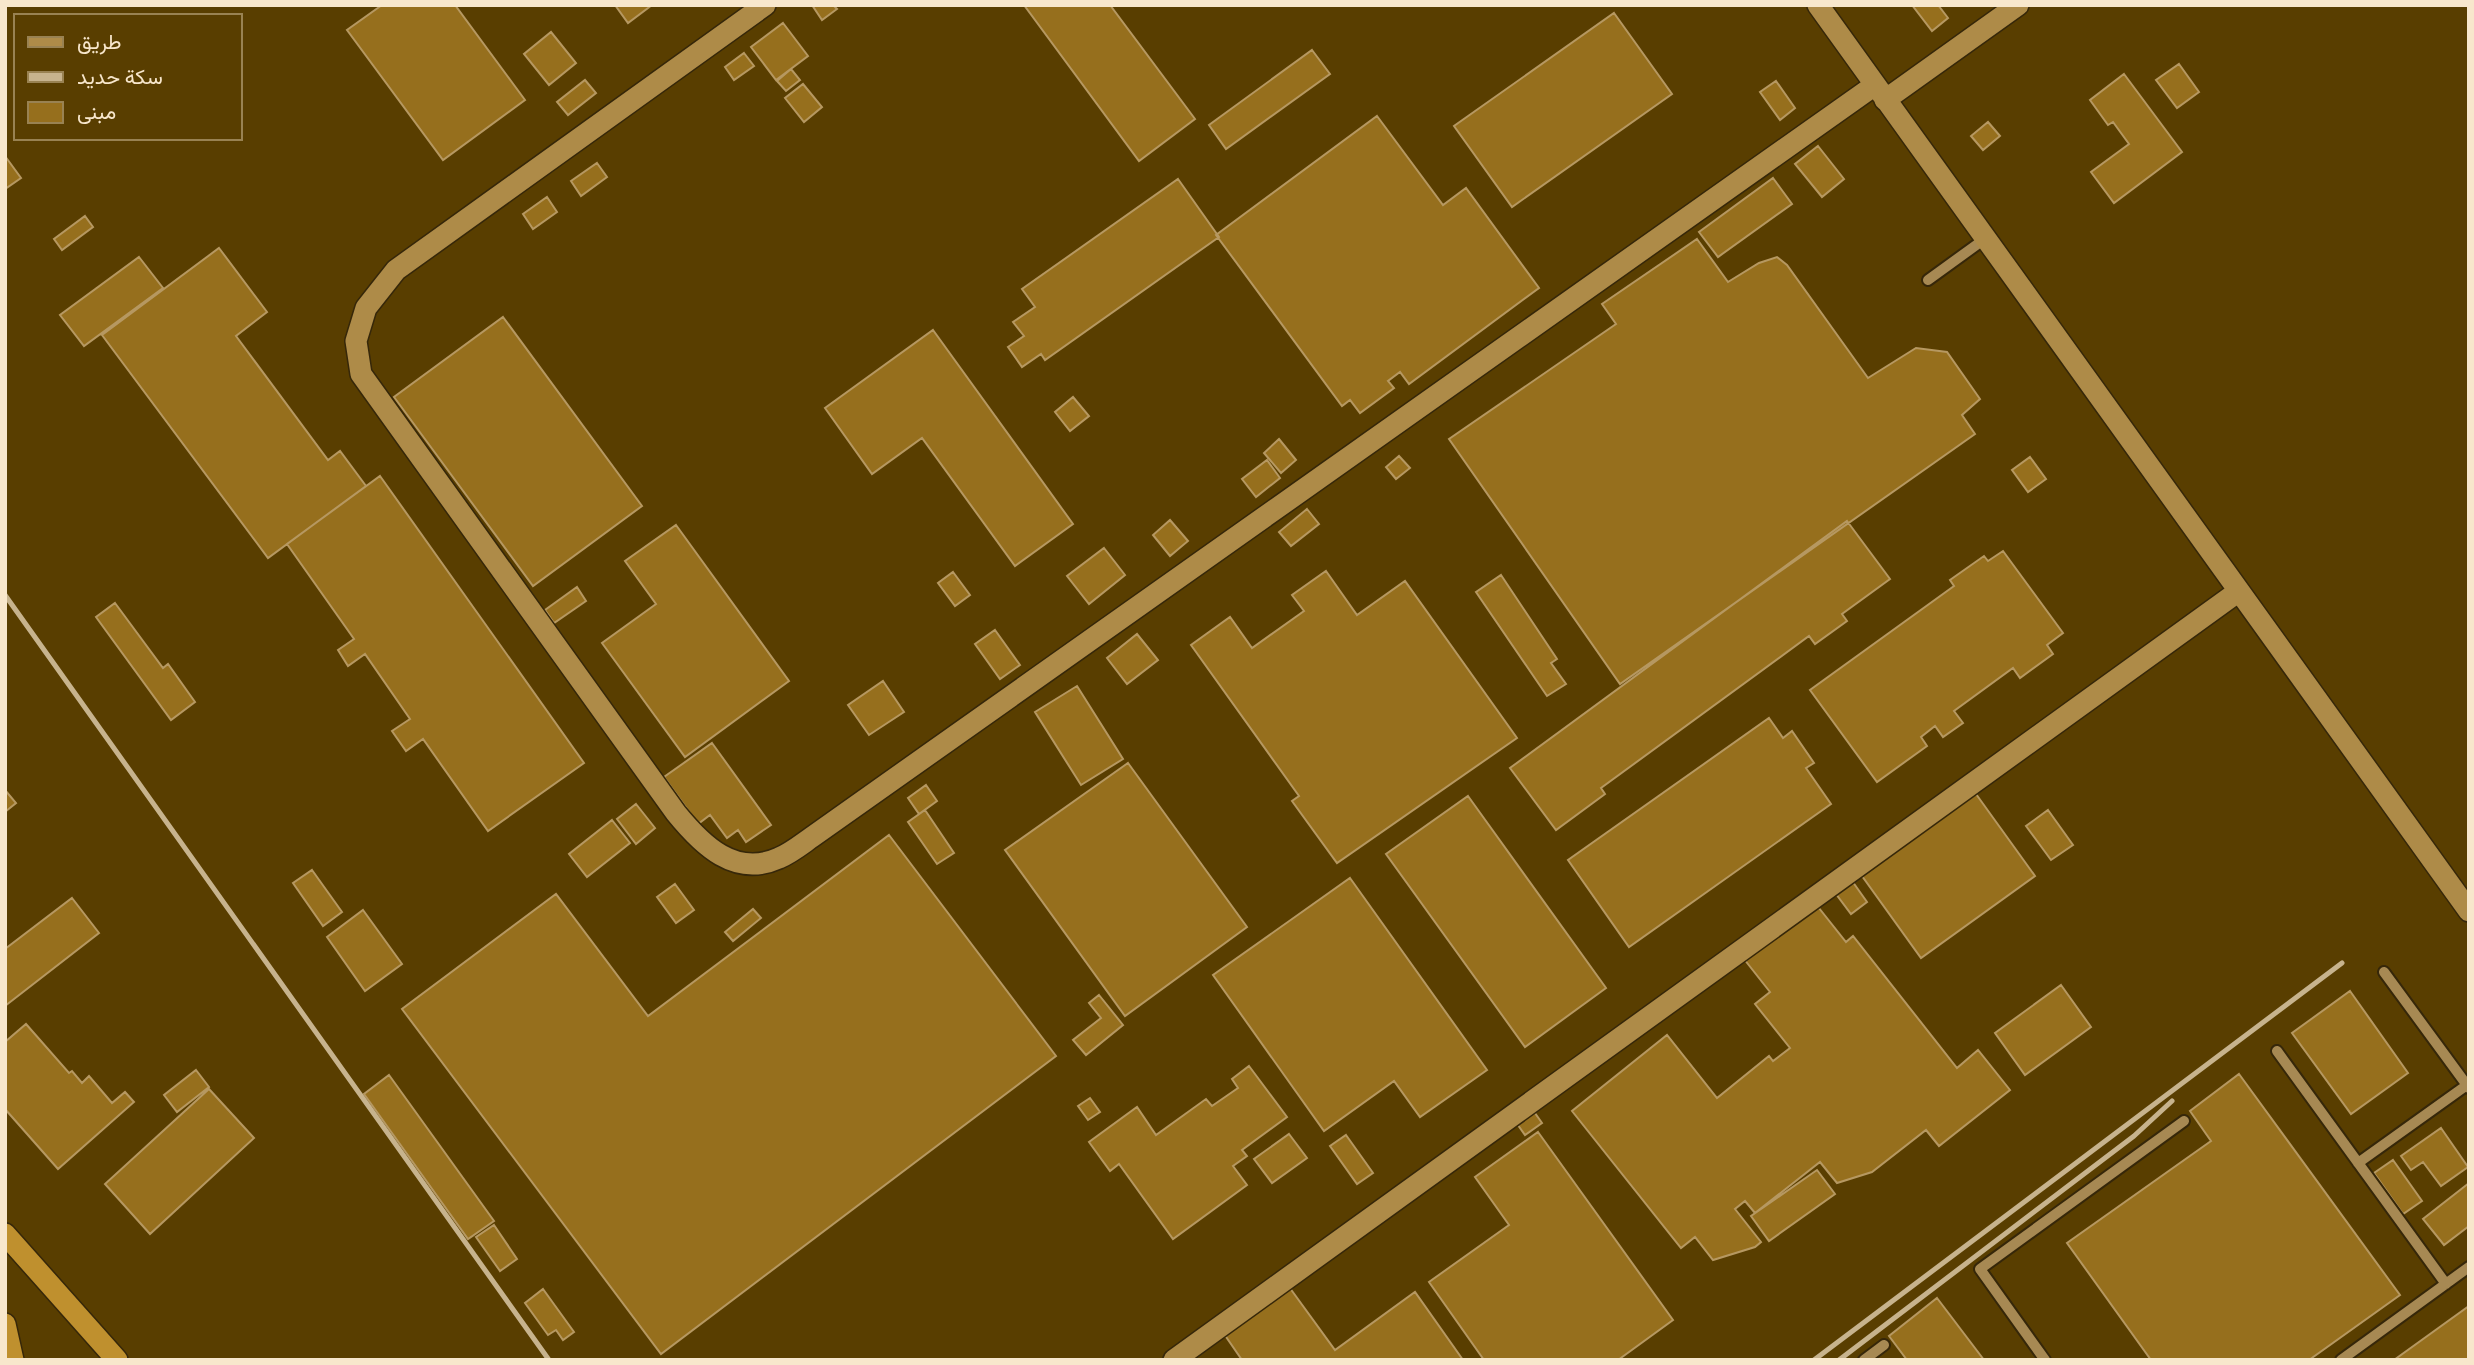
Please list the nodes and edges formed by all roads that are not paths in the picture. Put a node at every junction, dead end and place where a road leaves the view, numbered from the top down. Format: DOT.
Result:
graph roads {
  1 [pos="765,5"];
  2 [pos="1818,5"];
  3 [pos="2018,5"];
  4 [pos="1880,92"];
  5 [pos="1986,238"];
  6 [pos="1928,280"];
  7 [pos="2239,591"];
  8 [pos="2469,911"];
  9 [pos="2384,972"];
  10 [pos="2277,1051"];
  11 [pos="2468,1086"];
  12 [pos="2184,1121"];
  13 [pos="2358,1163"];
  14 [pos="5,1234"];
  15 [pos="2469,1267"];
  16 [pos="2446,1284"];
  17 [pos="5,1324"];
  18 [pos="1884,1345"];
  19 [pos="13,1360"];
  20 [pos="117,1360"];
  21 [pos="1174,1360"];
  22 [pos="1864,1360"];
  23 [pos="2045,1360"];
  24 [pos="2341,1360"];
  1 -- 4 [label="street"];
  2 -- 4 [label="street"];
  3 -- 4 [label="street"];
  4 -- 5 [label="street"];
  5 -- 6 [label="lane"];
  5 -- 7 [label="street"];
  7 -- 8 [label="street"];
  7 -- 21 [label="street"];
  9 -- 11 [label="lane"];
  10 -- 13 [label="lane"];
  11 -- 13 [label="lane"];
  12 -- 23 [label="lane"];
  13 -- 16 [label="lane"];
  14 -- 20 [label="highway"];
  15 -- 16 [label="lane"];
  16 -- 24 [label="lane"];
  17 -- 19 [label="highway"];
  18 -- 22 [label="lane"];
}
